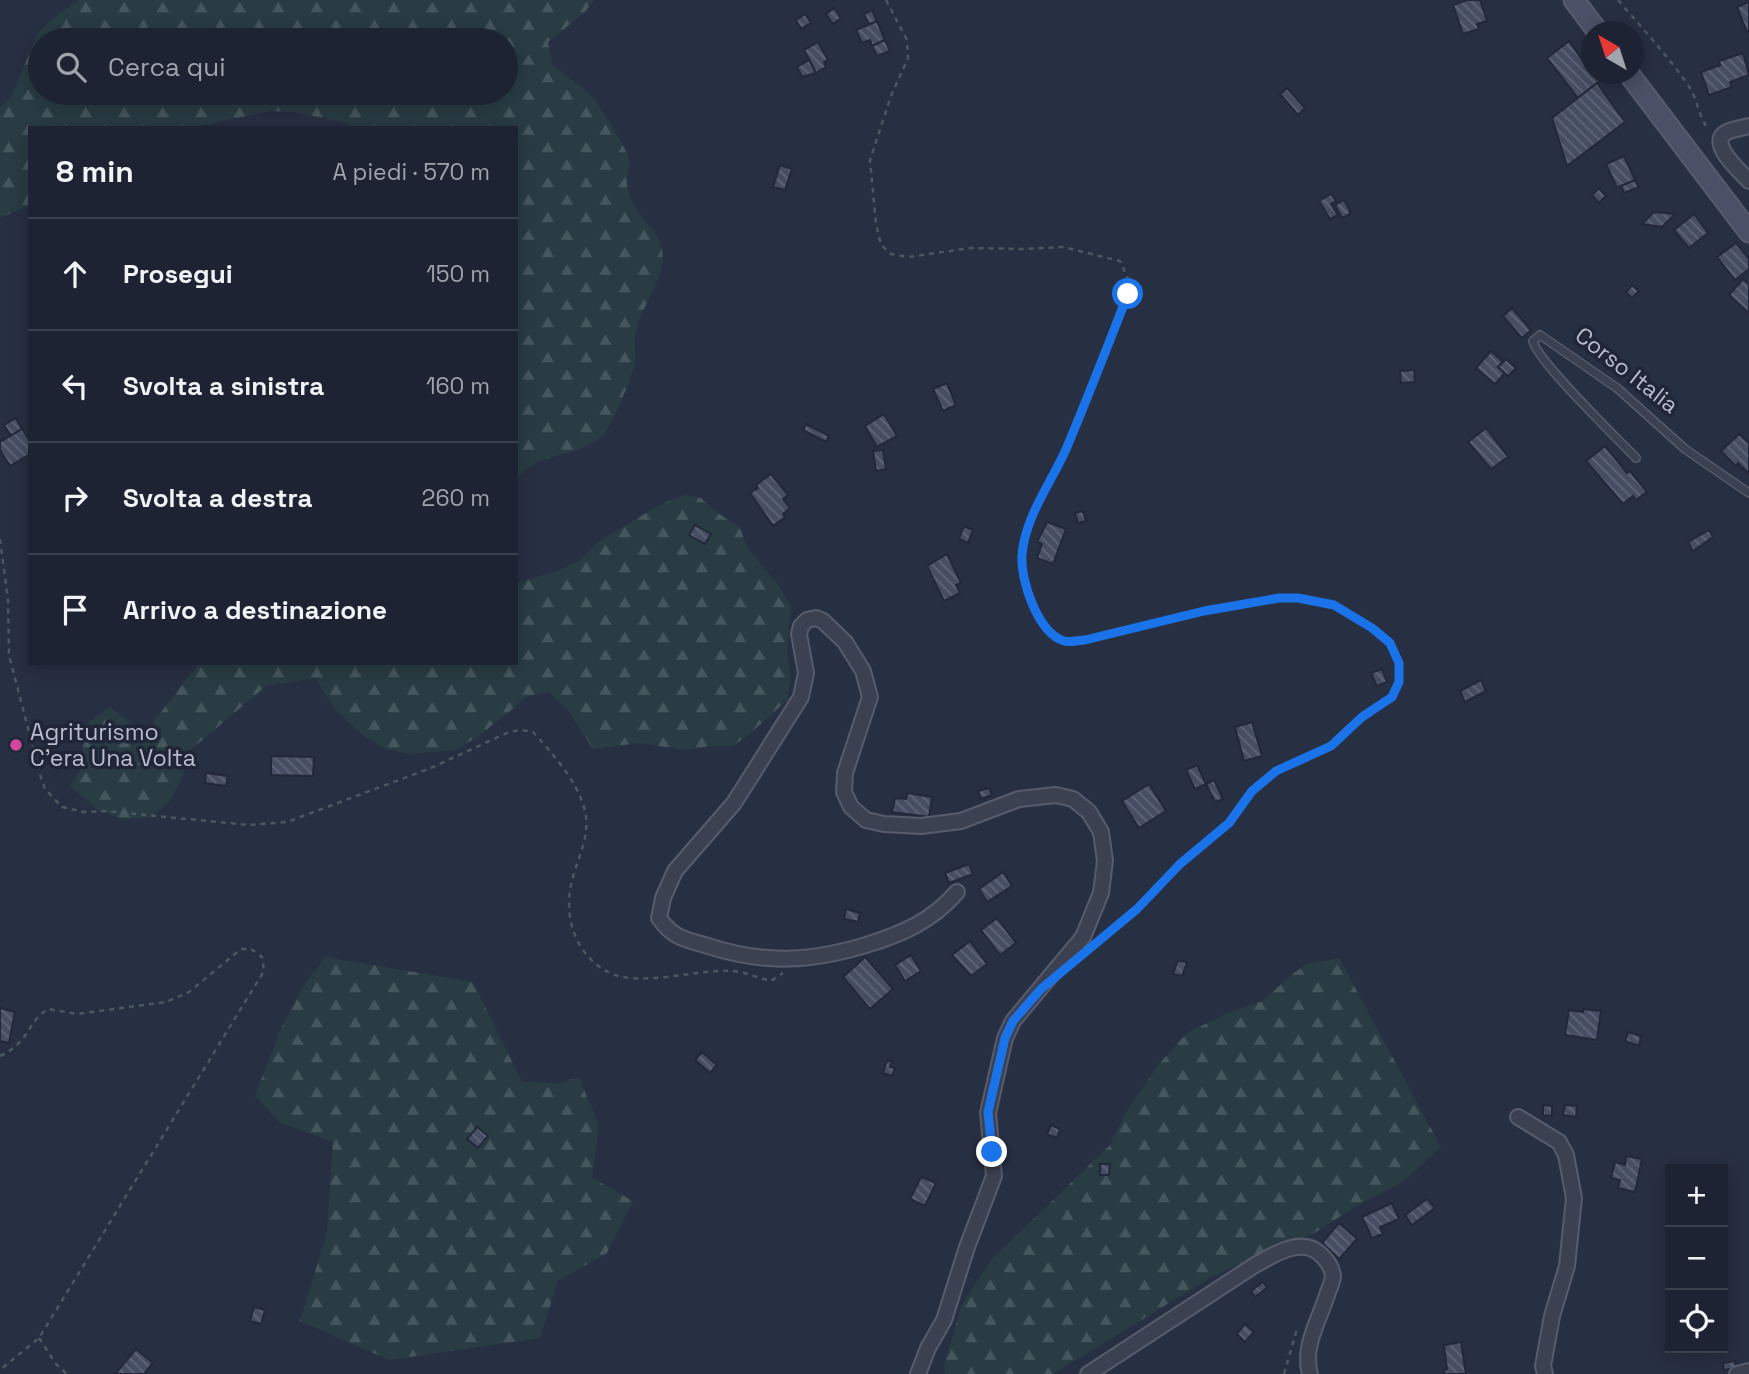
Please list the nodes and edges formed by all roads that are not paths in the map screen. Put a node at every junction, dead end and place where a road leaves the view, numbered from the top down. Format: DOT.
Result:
graph roads {
  1 [pos="1574,0"];
  2 [pos="1590,21"];
  3 [pos="1637,84"];
  4 [pos="1749,126"];
  5 [pos="1749,181"];
  6 [pos="1749,232"];
  7 [pos="1636,458"];
  8 [pos="1749,493"];
  9 [pos="957,892"];
  10 [pos="1518,1117"];
  11 [pos="1749,1371"];
  12 [pos="918,1374"];
  13 [pos="1088,1374"];
  14 [pos="1310,1374"];
  15 [pos="1545,1374"];
  16 [pos="1737,1374"];
  1 -- 2 [label="main road"];
  3 -- 6 [label="main road"];
  4 -- 5 [label="street"];
  7 -- 8 [label="lane, Corso Italia"];
  9 -- 12 [label="street"];
  10 -- 15 [label="street"];
  11 -- 16 [label="street"];
  13 -- 14 [label="street"];
}
